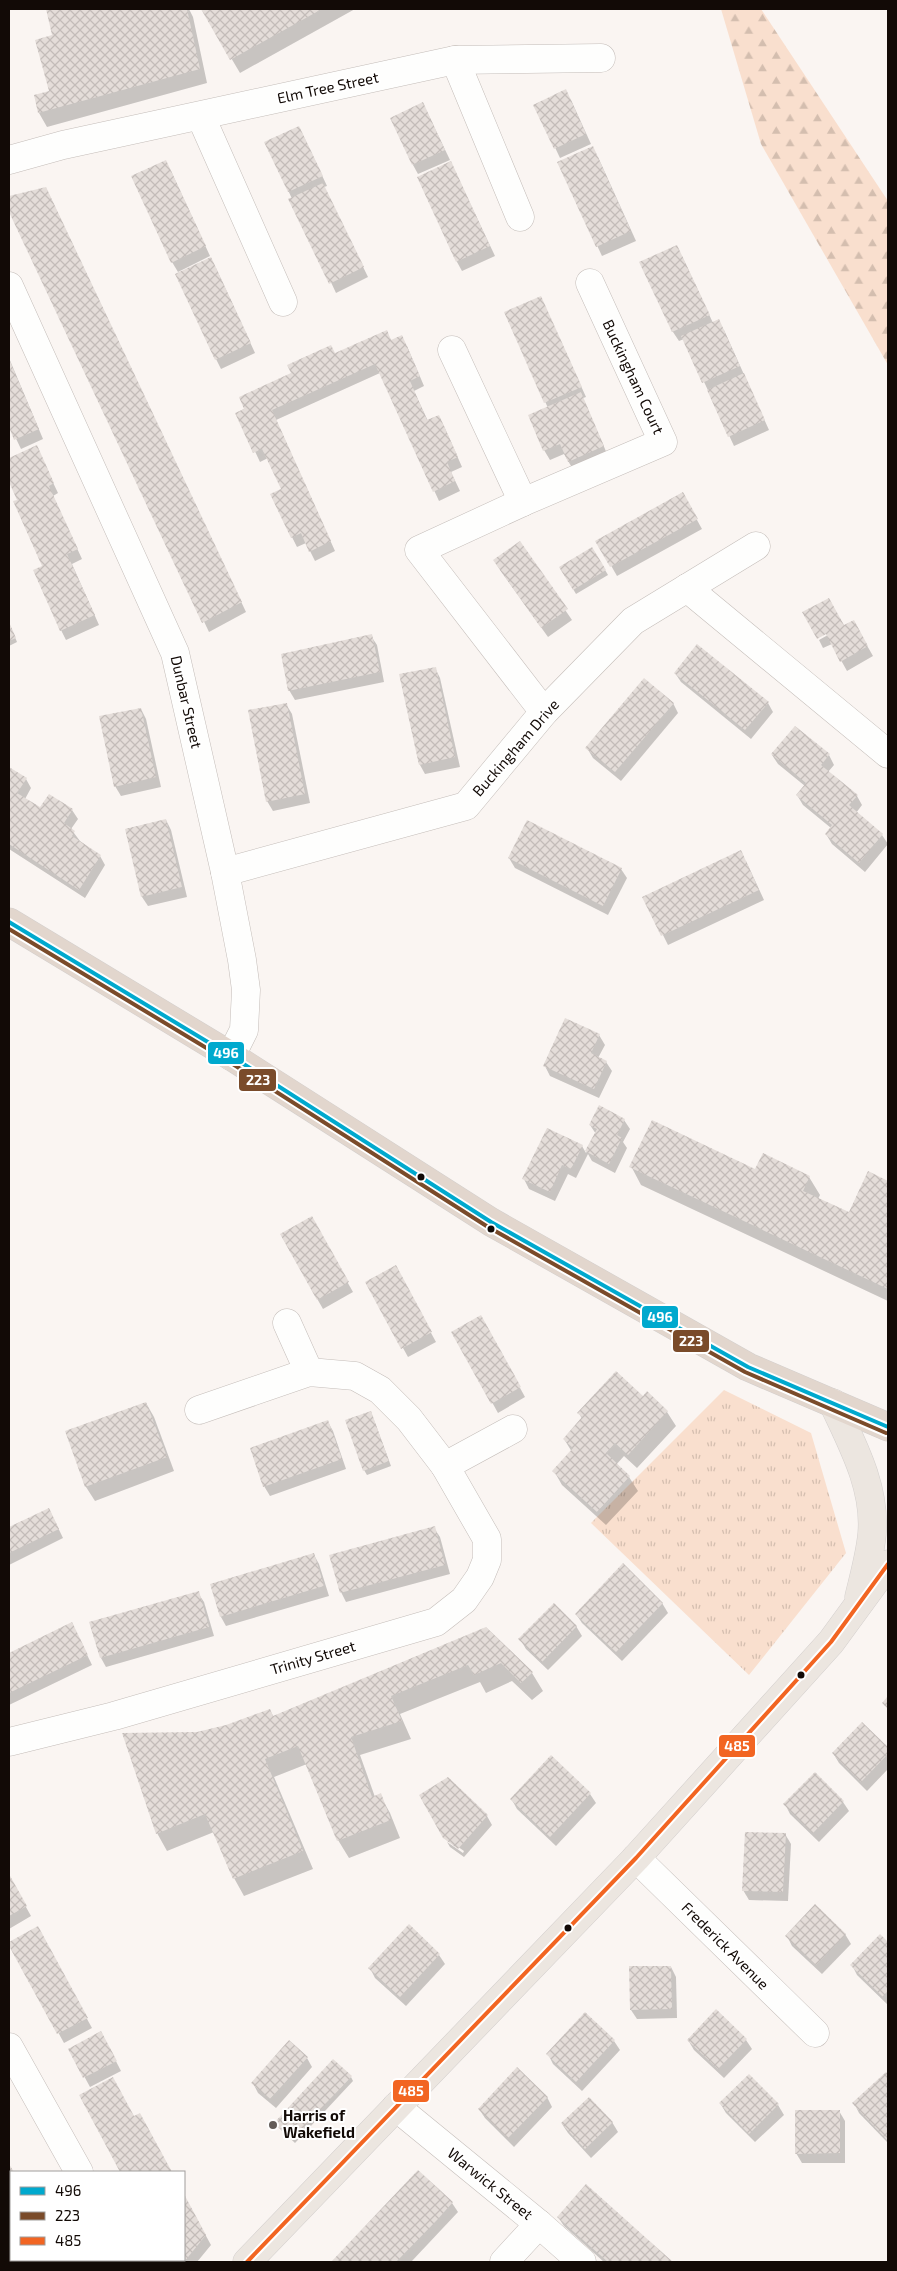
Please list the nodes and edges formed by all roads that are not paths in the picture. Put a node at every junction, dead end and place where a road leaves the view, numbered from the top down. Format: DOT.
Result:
graph roads {
  1 [pos="601,58"];
  2 [pos="455,60"];
  3 [pos="200,117"];
  4 [pos="9,160"];
  5 [pos="520,217"];
  6 [pos="590,283"];
  7 [pos="9,286"];
  8 [pos="283,302"];
  9 [pos="452,350"];
  10 [pos="523,502"];
  11 [pos="756,546"];
  12 [pos="687,588"];
  13 [pos="544,712"];
  14 [pos="888,754"];
  15 [pos="225,872"];
  16 [pos="9,922"];
  17 [pos="231,1056"];
  18 [pos="287,1323"];
  19 [pos="309,1372"];
  20 [pos="833,1403"];
  21 [pos="199,1410"];
  22 [pos="888,1427"];
  23 [pos="513,1429"];
  24 [pos="445,1466"];
  25 [pos="888,1564"];
  26 [pos="888,1580"];
  27 [pos="856,1609"];
  28 [pos="9,1742"];
  29 [pos="636,1858"];
  30 [pos="815,2033"];
  31 [pos="9,2047"];
  32 [pos="396,2107"];
  33 [pos="78,2171"];
  34 [pos="540,2224"];
  35 [pos="247,2262"];
  36 [pos="504,2262"];
  37 [pos="582,2262"];
  1 -- 2 [label="street, Elm Tree Street"];
  2 -- 3 [label="street, Elm Tree Street"];
  2 -- 5 [label="street"];
  3 -- 4 [label="street, Elm Tree Street"];
  3 -- 8 [label="street"];
  6 -- 10 [label="street, Buckingham Court"];
  7 -- 15 [label="street, Dunbar Street"];
  9 -- 10 [label="street"];
  10 -- 13 [label="street, Buckingham Court"];
  11 -- 12 [label="street, Buckingham Drive"];
  12 -- 13 [label="street, Buckingham Drive"];
  12 -- 14 [label="street"];
  13 -- 15 [label="street, Buckingham Drive"];
  15 -- 17 [label="street, Dunbar Street"];
  16 -- 17 [label="highway"];
  17 -- 20 [label="highway"];
  18 -- 19 [label="street"];
  19 -- 21 [label="street, Trinity Street"];
  19 -- 24 [label="street, Trinity Street"];
  20 -- 22 [label="highway"];
  20 -- 27 [label="main road"];
  23 -- 24 [label="street"];
  24 -- 28 [label="street, Trinity Street"];
  25 -- 27 [label="main road"];
  26 -- 27 [label="main road"];
  27 -- 29 [label="main road"];
  29 -- 30 [label="street, Frederick Avenue"];
  29 -- 32 [label="main road"];
  31 -- 33 [label="street"];
  32 -- 34 [label="street, Warwick Street"];
  32 -- 35 [label="main road"];
  34 -- 36 [label="street"];
  34 -- 37 [label="street, Warwick Street"];
}
